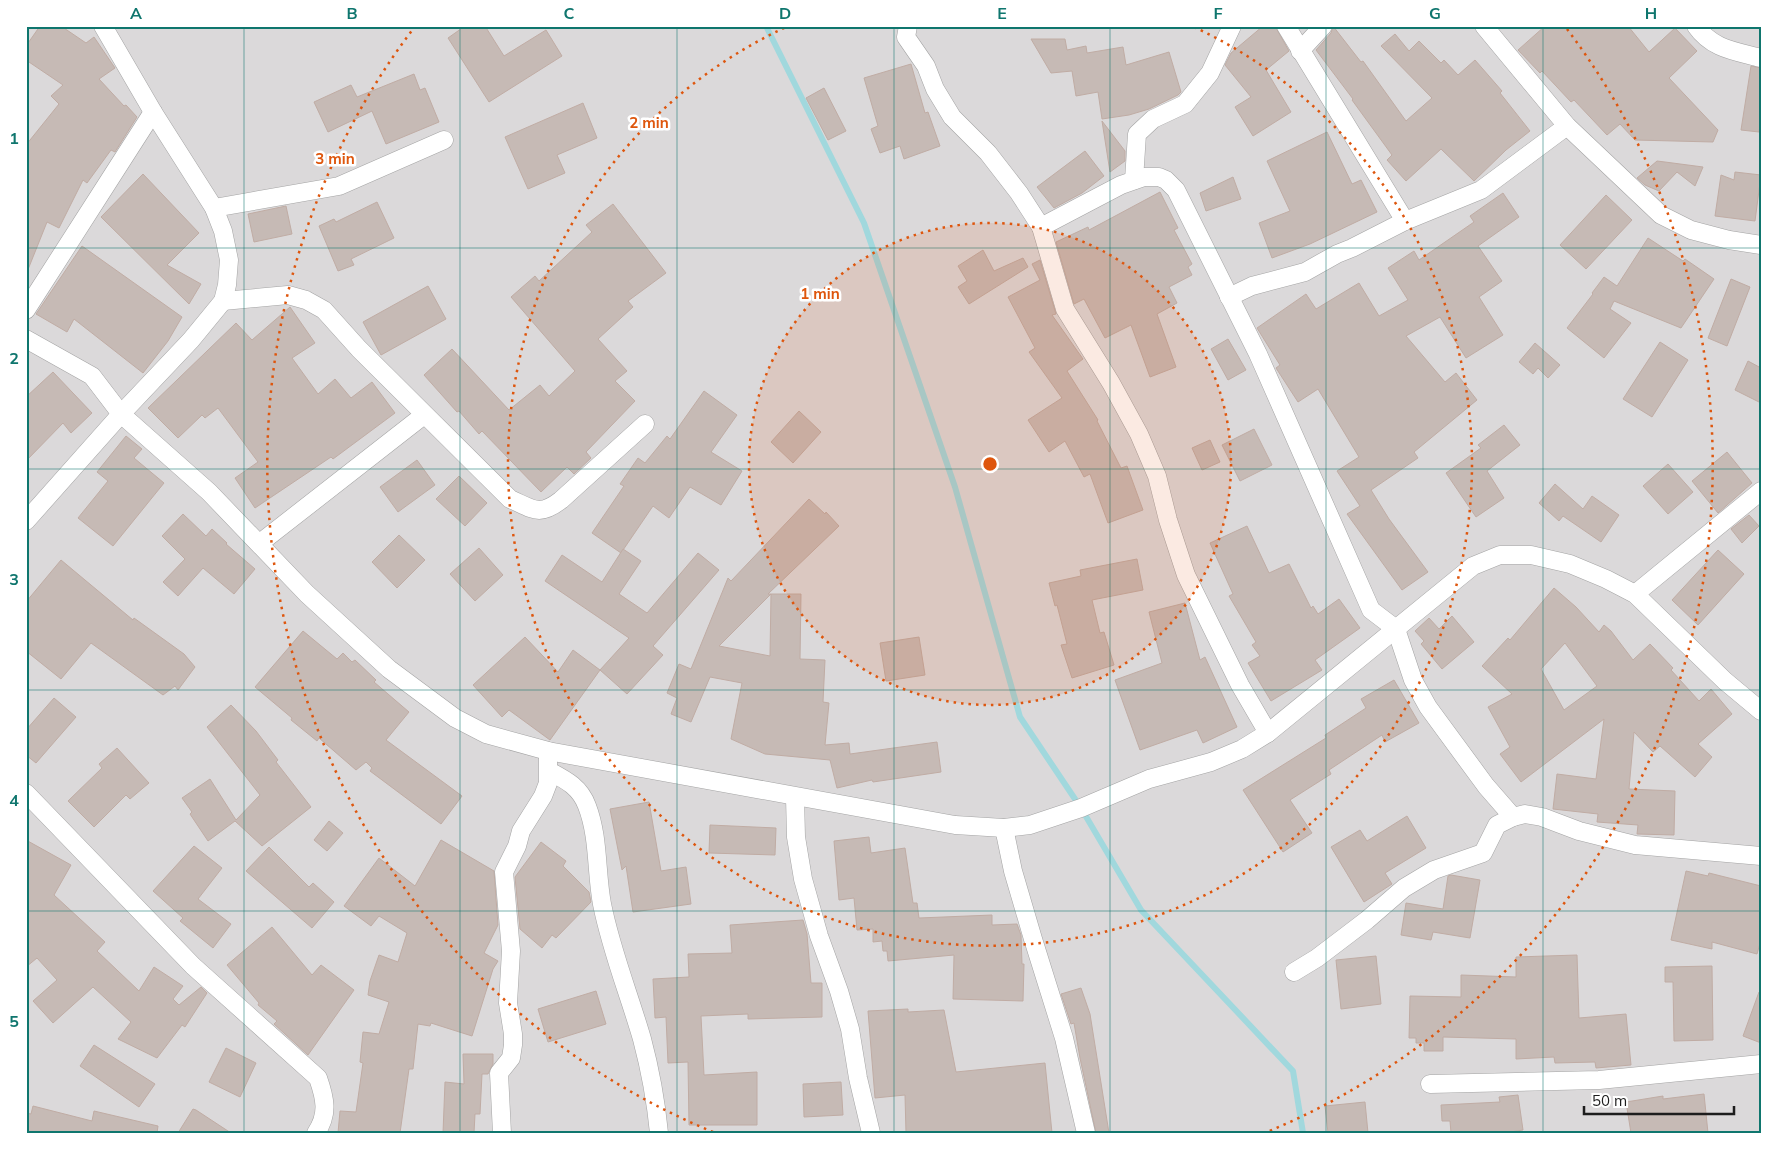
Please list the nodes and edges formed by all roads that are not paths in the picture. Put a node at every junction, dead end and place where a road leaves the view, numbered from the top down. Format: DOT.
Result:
graph roads {
  1 [pos="103,26"];
  2 [pos="908,26"];
  3 [pos="1232,26"];
  4 [pos="1286,26"];
  5 [pos="1323,26"];
  6 [pos="1484,26"];
  7 [pos="1696,26"];
  8 [pos="1300,51"];
  9 [pos="1761,58"];
  10 [pos="153,112"];
  11 [pos="1567,126"];
  12 [pos="444,140"];
  13 [pos="1134,180"];
  14 [pos="214,208"];
  15 [pos="1405,222"];
  16 [pos="1041,227"];
  17 [pos="1761,245"];
  18 [pos="1229,298"];
  19 [pos="223,301"];
  20 [pos="26,310"];
  21 [pos="26,339"];
  22 [pos="121,414"];
  23 [pos="424,415"];
  24 [pos="645,424"];
  25 [pos="1761,491"];
  26 [pos="26,521"];
  27 [pos="260,544"];
  28 [pos="1635,594"];
  29 [pos="1396,629"];
  30 [pos="1761,711"];
  31 [pos="1268,733"];
  32 [pos="548,751"];
  33 [pos="549,771"];
  34 [pos="26,793"];
  35 [pos="796,797"];
  36 [pos="1513,816"];
  37 [pos="1004,828"];
  38 [pos="1761,856"];
  39 [pos="1294,972"];
  40 [pos="1761,1064"];
  41 [pos="1430,1084"];
  42 [pos="316,1133"];
  43 [pos="502,1133"];
  44 [pos="659,1133"];
  45 [pos="870,1133"];
  46 [pos="1086,1133"];
  1 -- 10 [label="street"];
  2 -- 16 [label="street"];
  3 -- 13 [label="street"];
  4 -- 8 [label="street"];
  5 -- 8 [label="street"];
  6 -- 11 [label="street"];
  7 -- 9 [label="street"];
  8 -- 15 [label="street"];
  10 -- 14 [label="street"];
  10 -- 20 [label="street"];
  11 -- 15 [label="street"];
  11 -- 17 [label="street"];
  12 -- 14 [label="street"];
  13 -- 16 [label="street"];
  13 -- 18 [label="street"];
  14 -- 19 [label="street"];
  15 -- 18 [label="street"];
  16 -- 31 [label="street"];
  18 -- 29 [label="street"];
  19 -- 22 [label="street"];
  19 -- 23 [label="street"];
  21 -- 22 [label="street"];
  22 -- 26 [label="street"];
  22 -- 27 [label="street"];
  23 -- 24 [label="street"];
  23 -- 27 [label="street"];
  25 -- 28 [label="street"];
  27 -- 32 [label="street"];
  28 -- 29 [label="street"];
  28 -- 30 [label="street"];
  29 -- 31 [label="street"];
  29 -- 36 [label="street"];
  31 -- 37 [label="street"];
  32 -- 33 [label="street"];
  32 -- 35 [label="street"];
  33 -- 43 [label="street"];
  33 -- 44 [label="street"];
  34 -- 42 [label="street"];
  35 -- 37 [label="street"];
  35 -- 45 [label="street"];
  36 -- 38 [label="street"];
  36 -- 39 [label="street"];
  37 -- 46 [label="street"];
  40 -- 41 [label="street"];
}
